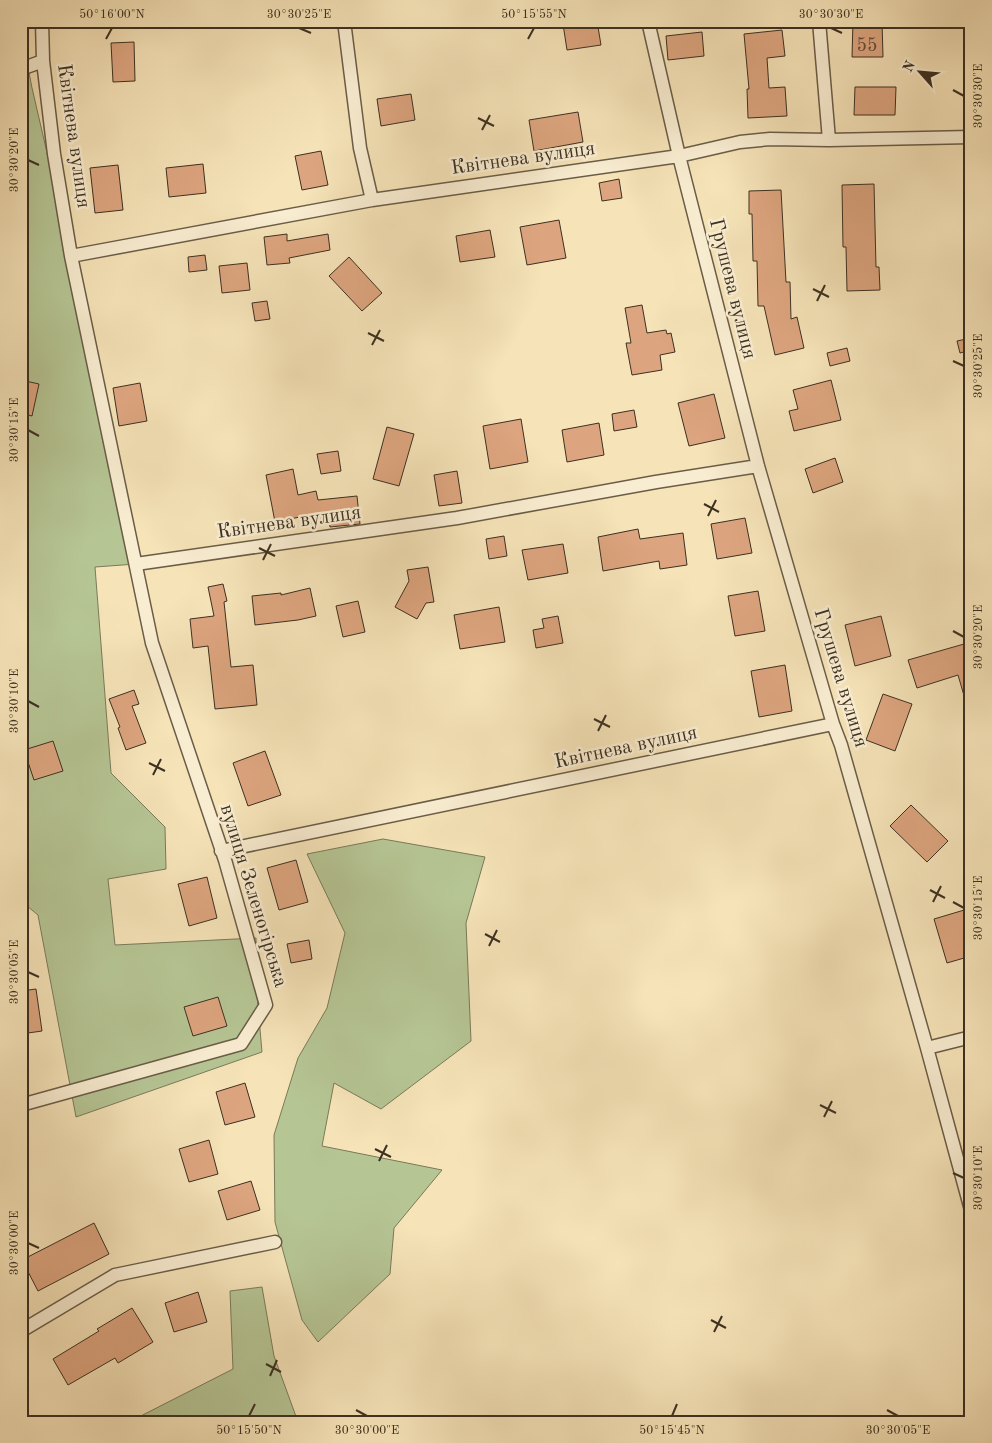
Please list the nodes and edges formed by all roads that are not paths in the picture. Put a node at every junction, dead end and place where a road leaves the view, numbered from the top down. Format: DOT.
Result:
graph roads {
  1 [pos="42,21"];
  2 [pos="344,21"];
  3 [pos="648,21"];
  4 [pos="819,21"];
  5 [pos="43,61"];
  6 [pos="21,69"];
  7 [pos="971,137"];
  8 [pos="829,140"];
  9 [pos="679,156"];
  10 [pos="372,200"];
  11 [pos="71,256"];
  12 [pos="758,466"];
  13 [pos="136,564"];
  14 [pos="833,724"];
  15 [pos="221,851"];
  16 [pos="971,1036"];
  17 [pos="927,1048"];
  18 [pos="21,1105"];
  19 [pos="971,1210"];
  20 [pos="276,1242"];
  21 [pos="21,1331"];
  1 -- 5 [label="street, Квітнева вулиця"];
  2 -- 10 [label="street"];
  3 -- 9 [label="street, Грушева вулиця"];
  4 -- 8 [label="street"];
  5 -- 6 [label="street"];
  5 -- 11 [label="street, Квітнева вулиця"];
  7 -- 8 [label="street, Квітнева вулиця"];
  8 -- 9 [label="street, Квітнева вулиця"];
  9 -- 10 [label="street, Квітнева вулиця"];
  9 -- 12 [label="street, Грушева вулиця"];
  10 -- 11 [label="street, Квітнева вулиця"];
  11 -- 13 [label="street, Квітнева вулиця"];
  12 -- 13 [label="street, Квітнева вулиця"];
  12 -- 14 [label="street, Грушева вулиця"];
  13 -- 15 [label="street, вулиця Зеленогірська"];
  14 -- 15 [label="street, Квітнева вулиця"];
  14 -- 17 [label="street, Грушева вулиця"];
  15 -- 18 [label="street, вулиця Зеленогірська"];
  16 -- 17 [label="street"];
  17 -- 19 [label="street, Грушева вулиця"];
  20 -- 21 [label="street"];
}
